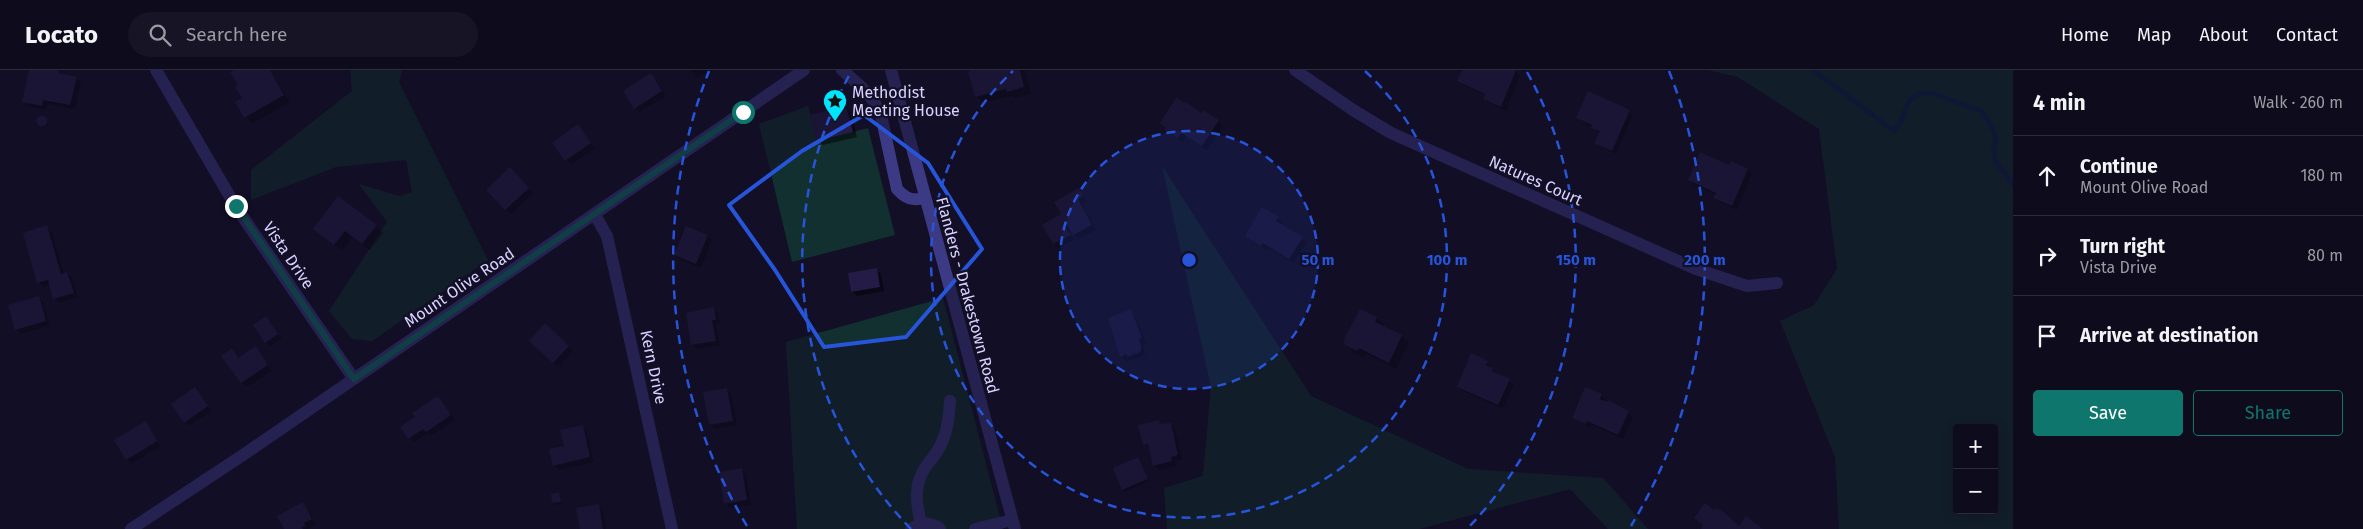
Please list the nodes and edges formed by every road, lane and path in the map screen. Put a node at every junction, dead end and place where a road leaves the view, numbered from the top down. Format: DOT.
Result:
graph roads {
  1 [pos="156,70"];
  2 [pos="804,70"];
  3 [pos="842,70"];
  4 [pos="891,70"];
  5 [pos="1295,70"];
  6 [pos="925,198"];
  7 [pos="595,215"];
  8 [pos="1777,283"];
  9 [pos="354,379"];
  10 [pos="950,401"];
  11 [pos="1014,524"];
  12 [pos="916,527"];
  13 [pos="131,529"];
  14 [pos="672,529"];
  15 [pos="940,529"];
  16 [pos="975,529"];
  1 -- 9 [label="street, Vista Drive"];
  2 -- 7 [label="street, Mount Olive Road"];
  3 -- 6 [label="street"];
  4 -- 6 [label="street, Flanders - Drakestown Road"];
  5 -- 8 [label="street, Natures Court"];
  6 -- 11 [label="street, Flanders - Drakestown Road"];
  7 -- 9 [label="street, Mount Olive Road"];
  7 -- 14 [label="street, Kern Drive"];
  9 -- 13 [label="street, Mount Olive Road"];
  10 -- 12 [label="street"];
  11 -- 16 [label="street"];
  12 -- 15 [label="street"];
}
